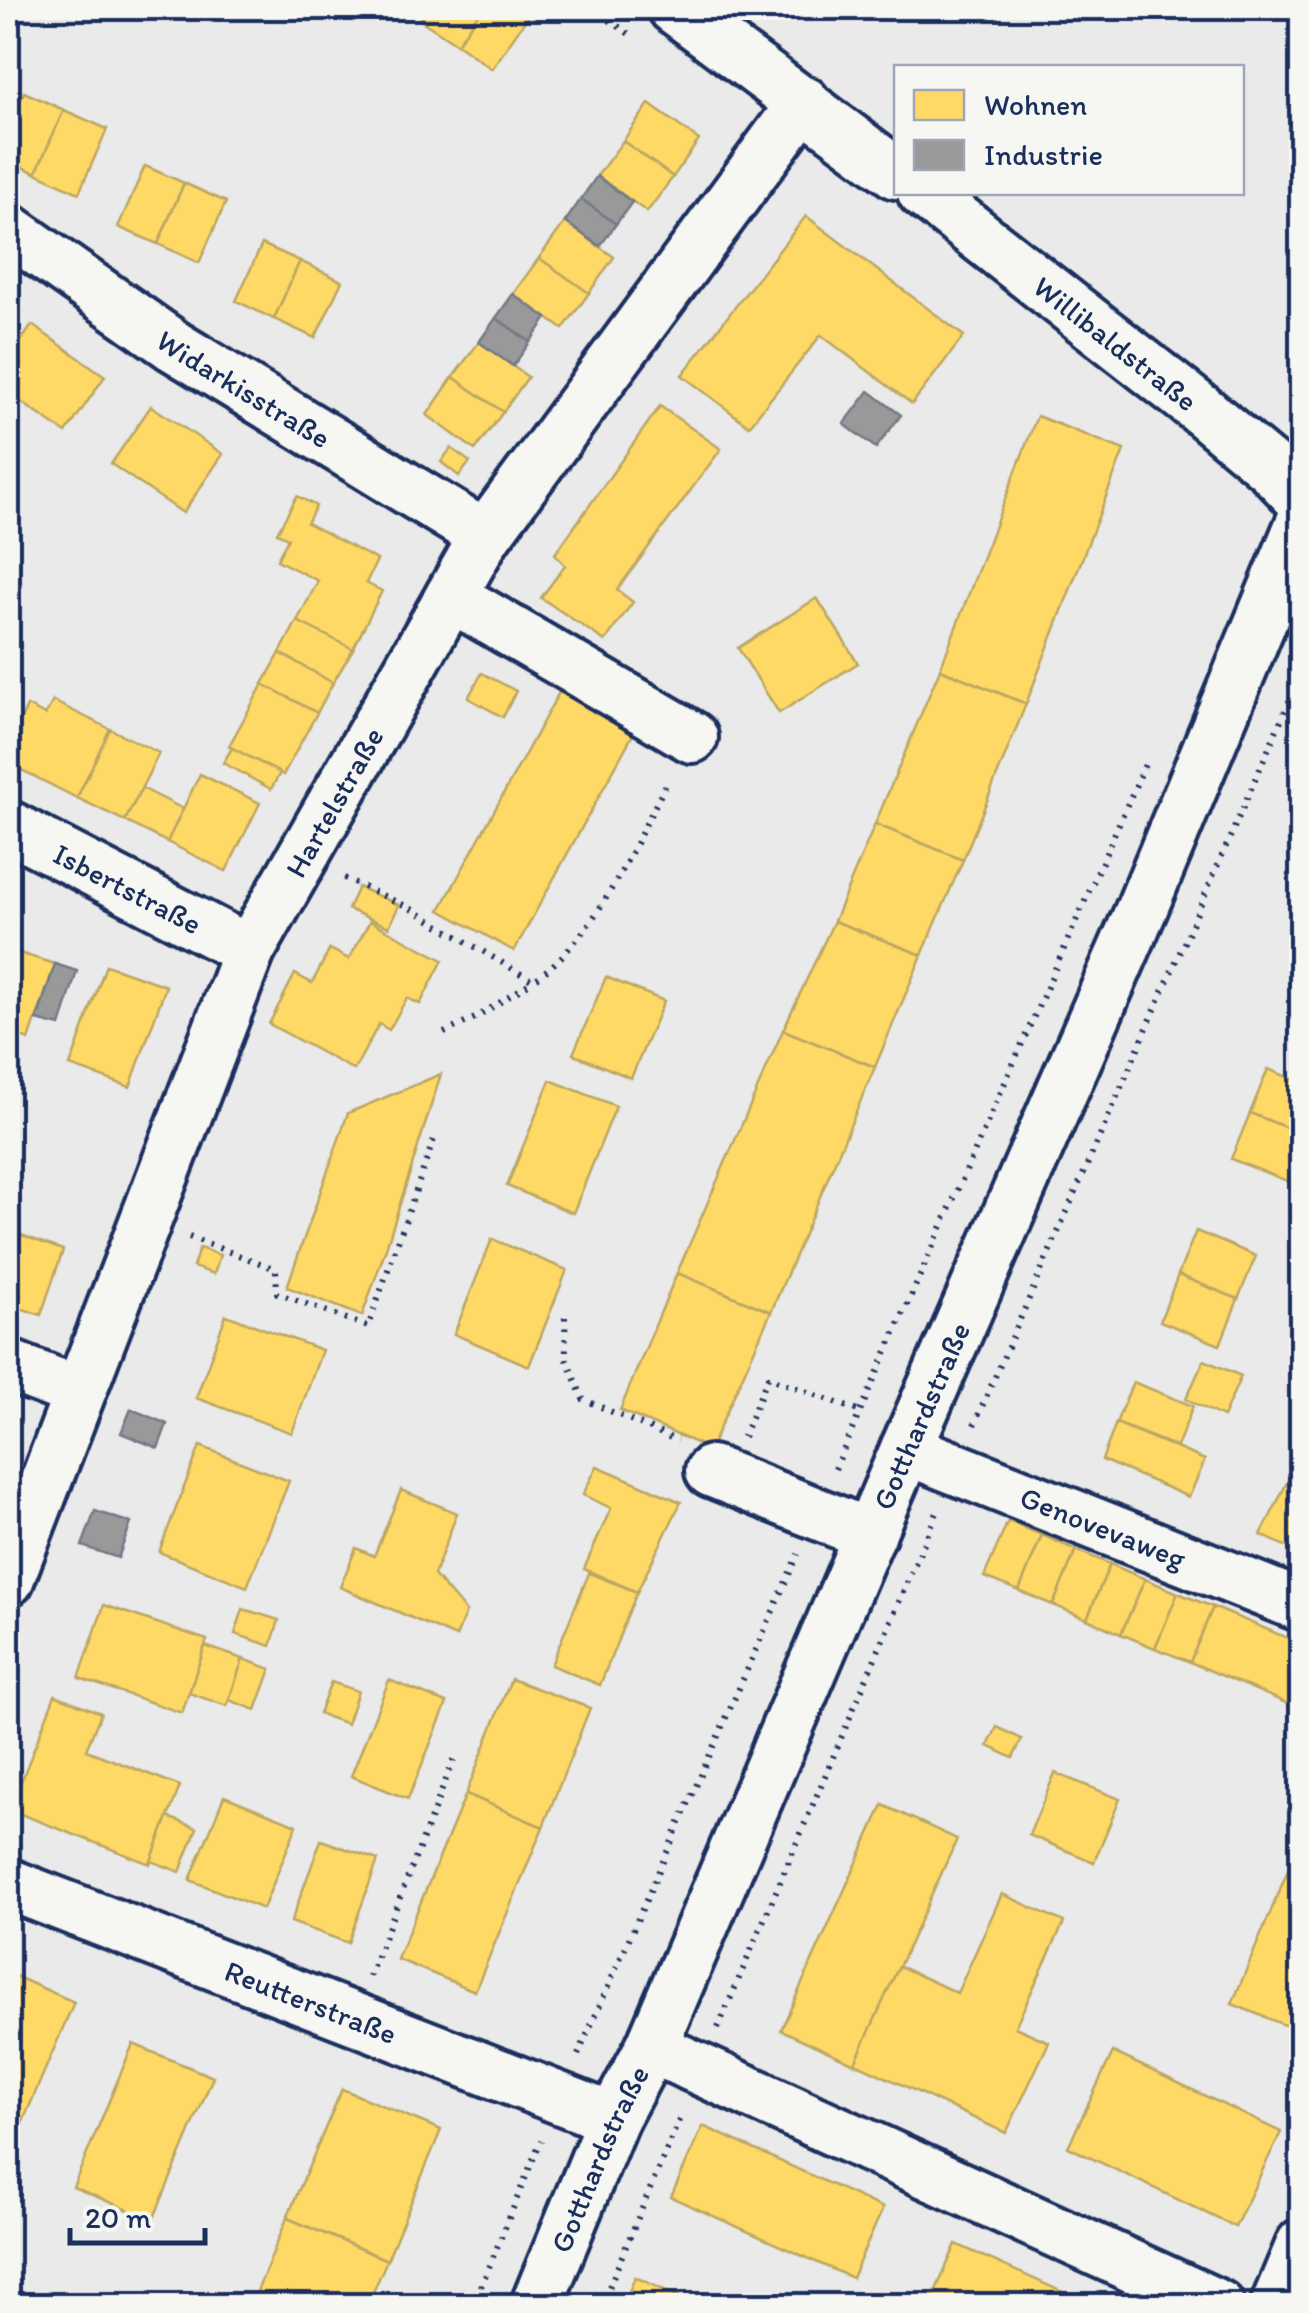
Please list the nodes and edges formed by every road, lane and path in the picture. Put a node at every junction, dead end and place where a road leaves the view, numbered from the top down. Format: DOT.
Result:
graph roads {
  1 [pos="674,8"];
  2 [pos="804,102"];
  3 [pos="894,170"];
  4 [pos="927,195"];
  5 [pos="8,229"];
  6 [pos="1302,500"];
  7 [pos="1302,522"];
  8 [pos="485,536"];
  9 [pos="451,596"];
  10 [pos="692,737"];
  11 [pos="1152,748"];
  12 [pos="8,826"];
  13 [pos="302,858"];
  14 [pos="248,952"];
  15 [pos="533,981"];
  16 [pos="444,1033"];
  17 [pos="434,1139"];
  18 [pos="144,1220"];
  19 [pos="565,1317"];
  20 [pos="8,1365"];
  21 [pos="78,1392"];
  22 [pos="861,1412"];
  23 [pos="906,1449"];
  24 [pos="711,1454"];
  25 [pos="815,1514"];
  26 [pos="870,1536"];
  27 [pos="8,1580"];
  28 [pos="1302,1606"];
  29 [pos="454,1759"];
  30 [pos="8,1884"];
  31 [pos="353,2016"];
  32 [pos="652,2047"];
  33 [pos="560,2096"];
  34 [pos="613,2119"];
  35 [pos="1302,2244"];
  36 [pos="474,2306"];
  37 [pos="536,2306"];
  38 [pos="1219,2306"];
  39 [pos="1276,2306"];
  1 -- 2 [label="street"];
  2 -- 3 [label="street"];
  2 -- 8 [label="street, Hartelstraße"];
  4 -- 6 [label="street, Willibaldstraße"];
  5 -- 8 [label="street, Widarkisstraße"];
  7 -- 23 [label="street, Gotthardstraße"];
  8 -- 9 [label="street, Hartelstraße"];
  9 -- 10 [label="street"];
  9 -- 13 [label="street, Hartelstraße"];
  10 -- 15 [label="path"];
  11 -- 22 [label="path"];
  12 -- 14 [label="street, Isbertstraße"];
  13 -- 14 [label="street, Hartelstraße"];
  13 -- 15 [label="path"];
  14 -- 18 [label="street, Hartelstraße"];
  15 -- 16 [label="path"];
  17 -- 18 [label="path"];
  18 -- 21 [label="street, Hartelstraße"];
  19 -- 24 [label="path"];
  20 -- 21 [label="street"];
  21 -- 27 [label="street, Hartelstraße"];
  22 -- 24 [label="path"];
  22 -- 25 [label="path"];
  23 -- 26 [label="street, Gotthardstraße"];
  23 -- 28 [label="street, Genovevaweg"];
  24 -- 25 [label="street"];
  25 -- 26 [label="street"];
  25 -- 33 [label="path"];
  26 -- 32 [label="street, Gotthardstraße"];
  29 -- 31 [label="path"];
  30 -- 31 [label="street, Reutterstraße"];
  31 -- 33 [label="street, Reutterstraße"];
  32 -- 34 [label="street, Gotthardstraße"];
  32 -- 38 [label="street"];
  33 -- 34 [label="street, Reutterstraße"];
  33 -- 36 [label="path"];
  34 -- 37 [label="street, Gotthardstraße"];
  35 -- 39 [label="street"];
}
